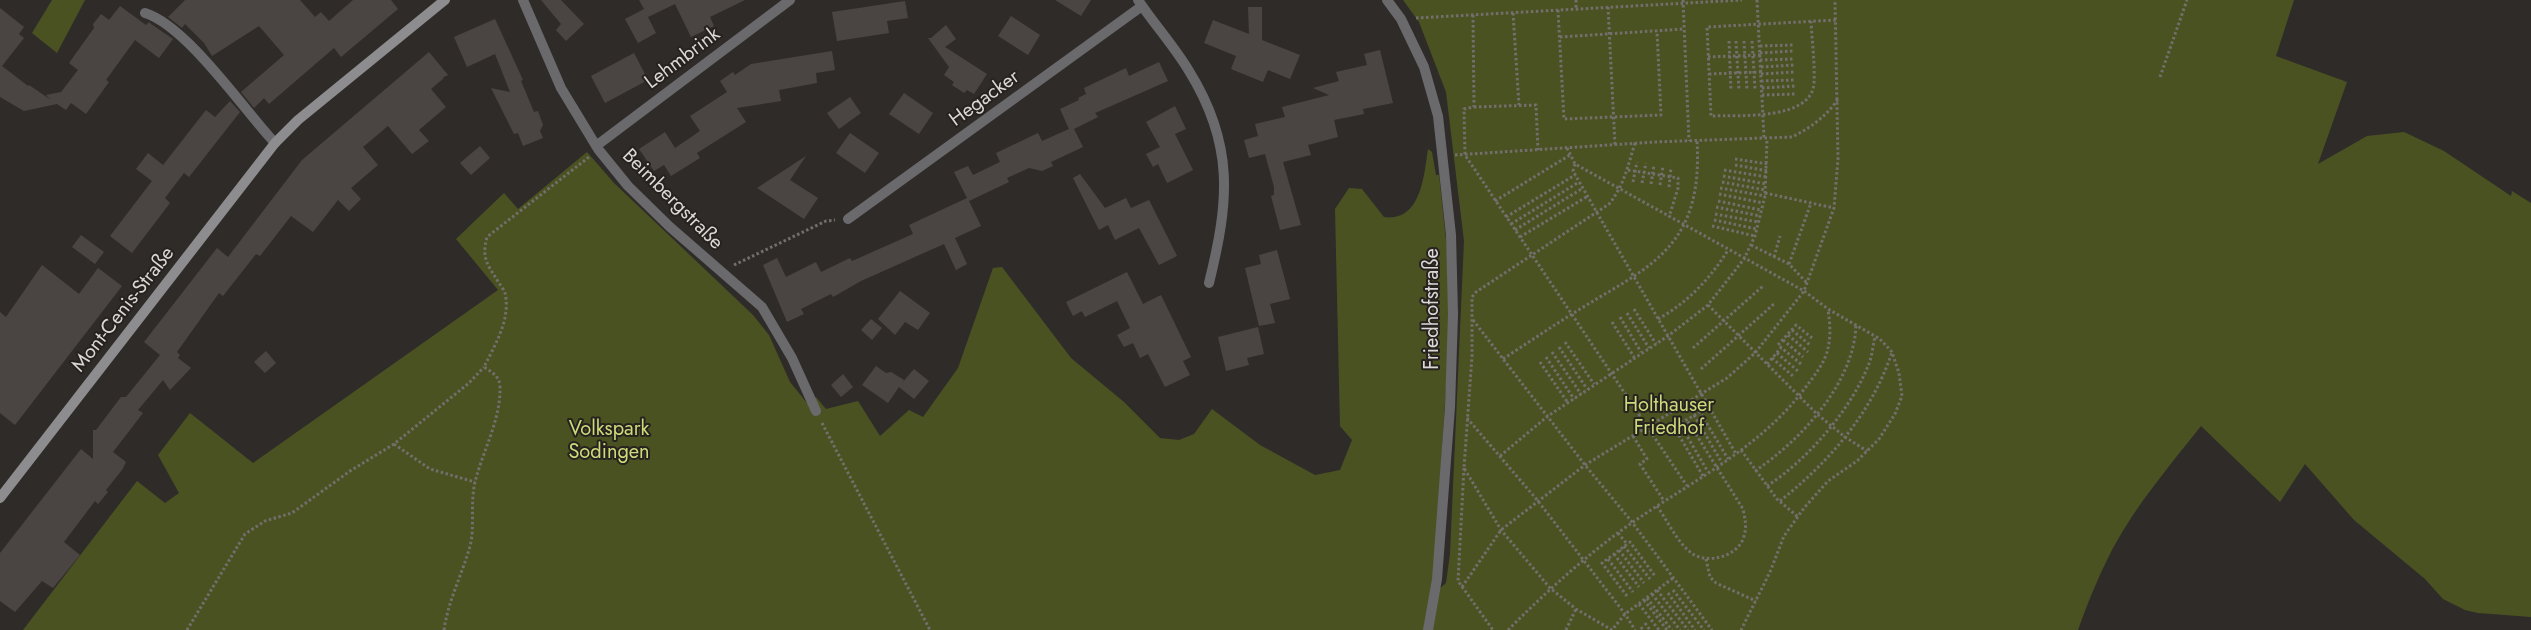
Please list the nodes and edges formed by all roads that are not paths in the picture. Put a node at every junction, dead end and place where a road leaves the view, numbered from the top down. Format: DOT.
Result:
graph roads {
  1 [pos="445,0"];
  2 [pos="523,0"];
  3 [pos="790,0"];
  4 [pos="1387,0"];
  5 [pos="1140,3"];
  6 [pos="145,13"];
  7 [pos="275,143"];
  8 [pos="596,146"];
  9 [pos="848,219"];
  10 [pos="1209,283"];
  11 [pos="816,411"];
  12 [pos="0,498"];
  13 [pos="1428,630"];
  1 -- 7 [label="main road, Mont-Cenis-Straße"];
  2 -- 8 [label="street, Beimbergstraße"];
  3 -- 8 [label="street, Lehmbrink"];
  4 -- 13 [label="street, Friedhofstraße"];
  5 -- 9 [label="street, Hegacker"];
  5 -- 10 [label="street, Hegacker"];
  6 -- 7 [label="street"];
  7 -- 12 [label="main road, Mont-Cenis-Straße"];
  8 -- 11 [label="street, Beimbergstraße"];
}
